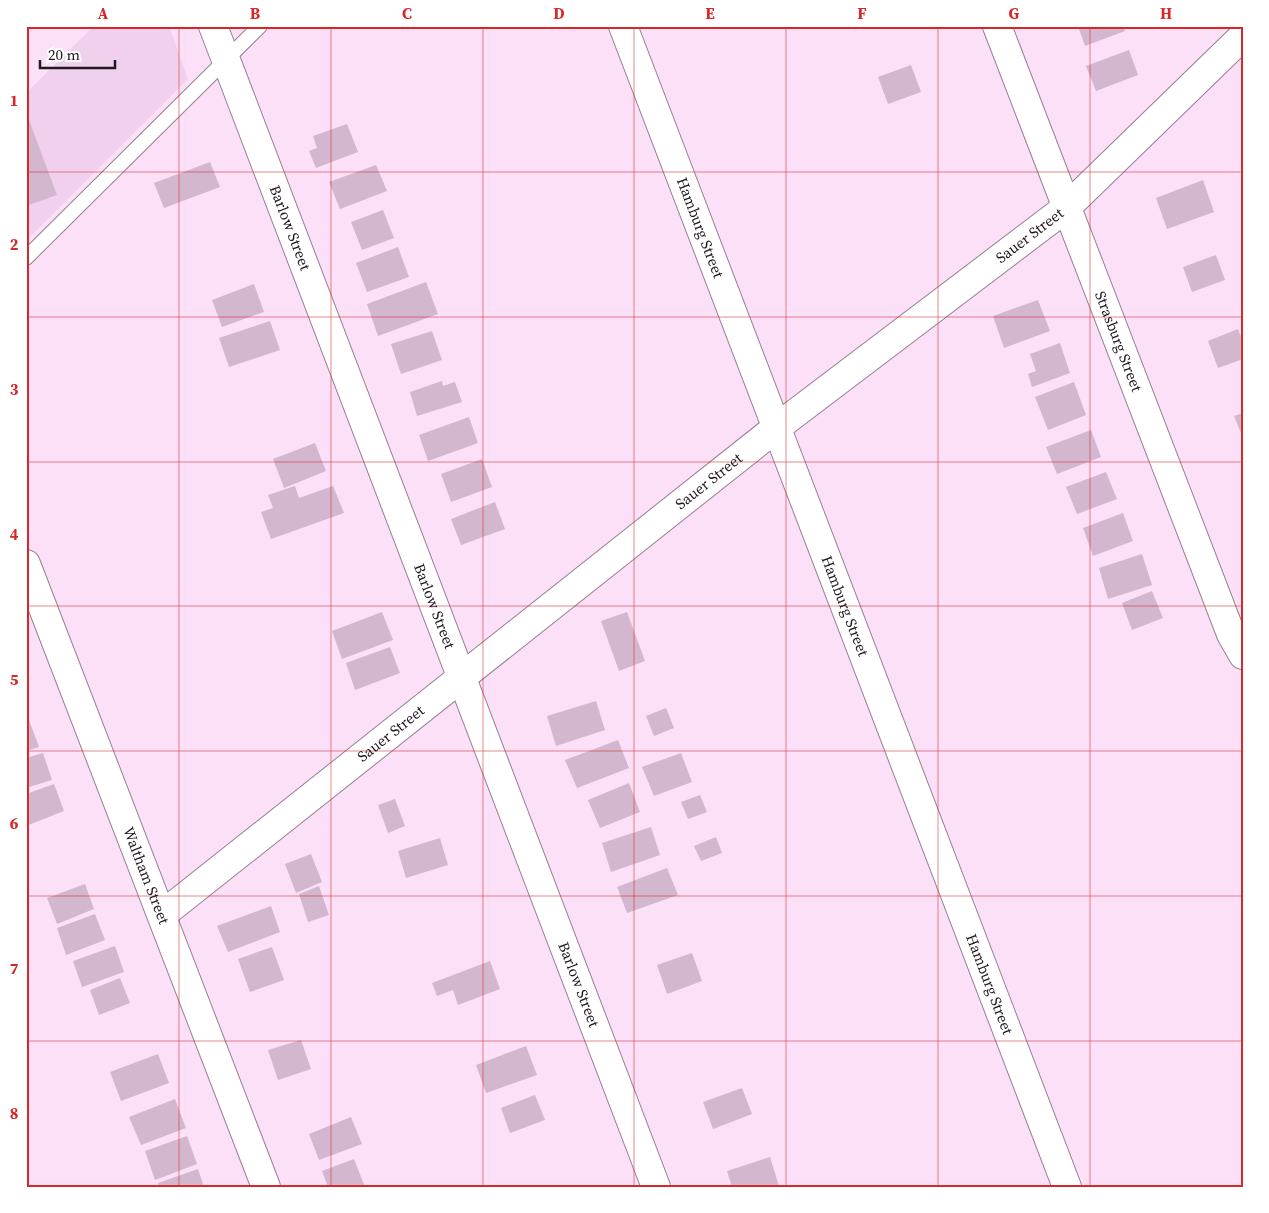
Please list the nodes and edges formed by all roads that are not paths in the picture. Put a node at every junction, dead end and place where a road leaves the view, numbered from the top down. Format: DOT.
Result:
graph roads {
  1 [pos="213,26"];
  2 [pos="260,26"];
  3 [pos="623,26"];
  4 [pos="997,26"];
  5 [pos="1243,36"];
  6 [pos="226,60"];
  7 [pos="1066,208"];
  8 [pos="26,258"];
  9 [pos="776,428"];
  10 [pos="26,564"];
  11 [pos="1242,651"];
  12 [pos="461,676"];
  13 [pos="162,915"];
  14 [pos="266,1187"];
  15 [pos="656,1187"];
  16 [pos="1067,1187"];
  1 -- 6 [label="street, Barlow Street"];
  2 -- 6 [label="lane"];
  3 -- 9 [label="street, Hamburg Street"];
  4 -- 7 [label="street, Strasburg Street"];
  5 -- 7 [label="street, Sauer Street"];
  6 -- 8 [label="lane"];
  6 -- 12 [label="street, Barlow Street"];
  7 -- 9 [label="street, Sauer Street"];
  7 -- 11 [label="street, Strasburg Street"];
  9 -- 12 [label="street, Sauer Street"];
  9 -- 16 [label="street, Hamburg Street"];
  10 -- 13 [label="street, Waltham Street"];
  12 -- 13 [label="street, Sauer Street"];
  12 -- 15 [label="street, Barlow Street"];
  13 -- 14 [label="street, Waltham Street"];
}
